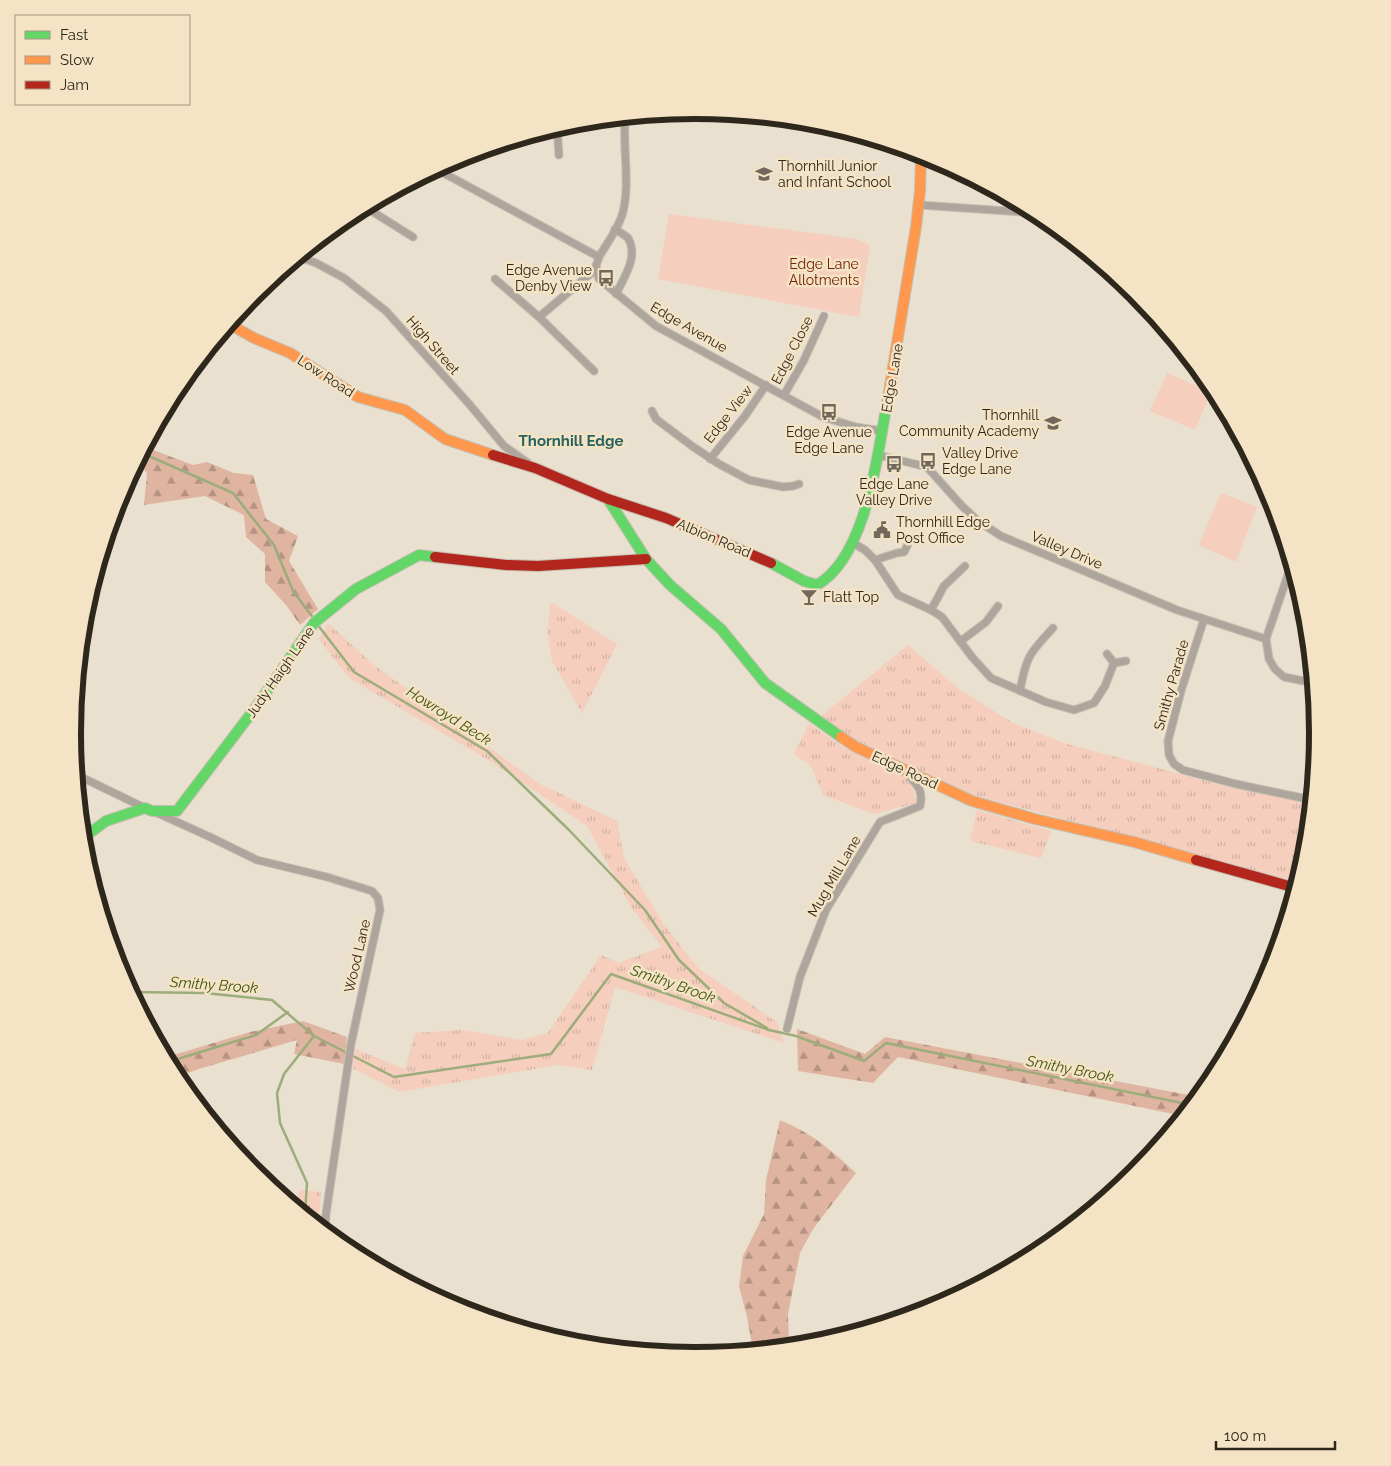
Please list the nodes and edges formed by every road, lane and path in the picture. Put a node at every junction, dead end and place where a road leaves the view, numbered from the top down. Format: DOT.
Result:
graph roads {
  1 [pos="627,123"];
  2 [pos="558,135"];
  3 [pos="559,155"];
  4 [pos="921,162"];
  5 [pos="444,173"];
  6 [pos="920,204"];
  7 [pos="372,211"];
  8 [pos="1020,212"];
  9 [pos="615,229"];
  10 [pos="413,237"];
  11 [pos="599,257"];
  12 [pos="305,259"];
  13 [pos="596,269"];
  14 [pos="495,279"];
  15 [pos="616,294"];
  16 [pos="824,316"];
  17 [pos="540,318"];
  18 [pos="235,327"];
  19 [pos="594,372"];
  20 [pos="766,385"];
  21 [pos="784,395"];
  22 [pos="652,411"];
  23 [pos="882,431"];
  24 [pos="878,455"];
  25 [pos="710,459"];
  26 [pos="534,468"];
  27 [pos="799,484"];
  28 [pos="608,499"];
  29 [pos="853,543"];
  30 [pos="908,544"];
  31 [pos="646,559"];
  32 [pos="875,560"];
  33 [pos="965,566"];
  34 [pos="1289,573"];
  35 [pos="817,585"];
  36 [pos="998,606"];
  37 [pos="930,610"];
  38 [pos="1204,619"];
  39 [pos="1054,628"];
  40 [pos="1266,639"];
  41 [pos="961,641"];
  42 [pos="1107,654"];
  43 [pos="1126,661"];
  44 [pos="1114,663"];
  45 [pos="1307,682"];
  46 [pos="1020,691"];
  47 [pos="901,768"];
  48 [pos="84,778"];
  49 [pos="1305,798"];
  50 [pos="149,810"];
  51 [pos="176,816"];
  52 [pos="90,833"];
  53 [pos="1290,886"];
  54 [pos="788,1029"];
  55 [pos="325,1223"];
  1 -- 9 [label="street"];
  2 -- 3 [label="street"];
  4 -- 6 [label="street, Edge Lane"];
  5 -- 11 [label="street"];
  6 -- 8 [label="street"];
  6 -- 23 [label="street, Edge Lane"];
  7 -- 10 [label="street"];
  9 -- 11 [label="street"];
  9 -- 15 [label="street"];
  11 -- 13 [label="street"];
  12 -- 26 [label="street, High Street"];
  13 -- 15 [label="street, Edge Avenue"];
  13 -- 17 [label="street"];
  14 -- 17 [label="street"];
  15 -- 20 [label="street, Edge Avenue"];
  16 -- 21 [label="street, Edge Close"];
  17 -- 19 [label="street"];
  18 -- 26 [label="street, Low Road"];
  20 -- 21 [label="street, Edge Avenue"];
  20 -- 25 [label="street, Edge View"];
  21 -- 23 [label="street, Edge Avenue"];
  22 -- 25 [label="street, Edge View"];
  23 -- 24 [label="street, Edge Lane"];
  24 -- 29 [label="street, Edge Lane"];
  24 -- 38 [label="street, Valley Drive"];
  25 -- 27 [label="street, Edge View"];
  26 -- 28 [label="street, Low Road"];
  28 -- 31 [label="street, Edge Road"];
  28 -- 35 [label="street, Albion Road"];
  29 -- 32 [label="street"];
  29 -- 35 [label="street, Edge Lane"];
  30 -- 32 [label="street"];
  31 -- 47 [label="street, Edge Road"];
  31 -- 51 [label="street, Judy Haigh Lane"];
  32 -- 37 [label="street"];
  33 -- 37 [label="street"];
  34 -- 40 [label="street"];
  36 -- 41 [label="street"];
  37 -- 41 [label="street"];
  38 -- 40 [label="street, Valley Drive"];
  38 -- 49 [label="street, Smithy Parade"];
  39 -- 46 [label="street"];
  40 -- 45 [label="street"];
  41 -- 46 [label="street"];
  42 -- 44 [label="street"];
  43 -- 44 [label="street"];
  44 -- 46 [label="street"];
  47 -- 53 [label="street, Edge Road"];
  47 -- 54 [label="street, Mug Mill Lane"];
  48 -- 50 [label="street"];
  50 -- 51 [label="street"];
  50 -- 52 [label="street"];
  51 -- 55 [label="street, Wood Lane"];
}
